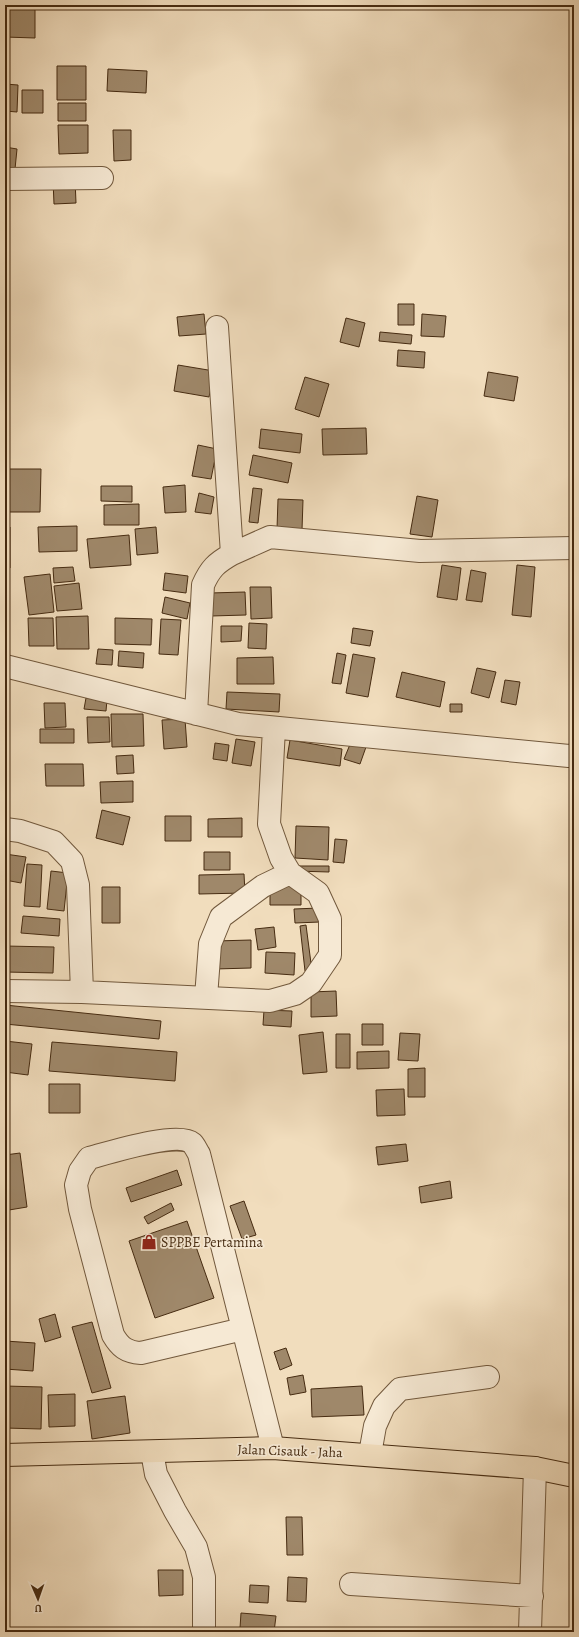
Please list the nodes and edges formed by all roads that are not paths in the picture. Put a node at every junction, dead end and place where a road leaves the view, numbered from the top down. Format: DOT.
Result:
graph roads {
  1 [pos="102,178"];
  2 [pos="5,179"];
  3 [pos="217,327"];
  4 [pos="574,548"];
  5 [pos="232,554"];
  6 [pos="5,666"];
  7 [pos="196,714"];
  8 [pos="274,728"];
  9 [pos="574,755"];
  10 [pos="5,829"];
  11 [pos="290,873"];
  12 [pos="5,991"];
  13 [pos="82,992"];
  14 [pos="206,997"];
  15 [pos="243,1329"];
  16 [pos="488,1377"];
  17 [pos="273,1448"];
  18 [pos="152,1452"];
  19 [pos="5,1454"];
  20 [pos="370,1454"];
  21 [pos="535,1468"];
  22 [pos="574,1476"];
  23 [pos="351,1584"];
  24 [pos="532,1596"];
  25 [pos="204,1632"];
  26 [pos="530,1632"];
  1 -- 2 [label="street"];
  3 -- 5 [label="street"];
  4 -- 5 [label="street"];
  5 -- 7 [label="street"];
  6 -- 7 [label="street"];
  7 -- 8 [label="street"];
  8 -- 9 [label="street"];
  8 -- 11 [label="street"];
  10 -- 13 [label="street"];
  11 -- 14 [label="street"];
  11 -- 14 [label="street"];
  12 -- 13 [label="street"];
  13 -- 14 [label="street"];
  15 -- 15 [label="street"];
  15 -- 17 [label="street"];
  16 -- 20 [label="street"];
  17 -- 18 [label="main road, Jalan Cisauk - Jaha"];
  17 -- 20 [label="main road, Jalan Cisauk - Jaha"];
  18 -- 19 [label="main road, Jalan Cisauk - Jaha"];
  18 -- 25 [label="street"];
  20 -- 21 [label="main road, Jalan Cisauk - Jaha"];
  21 -- 22 [label="main road, Jalan Cisauk - Jaha"];
  21 -- 24 [label="street"];
  23 -- 24 [label="street"];
  24 -- 26 [label="street"];
}
